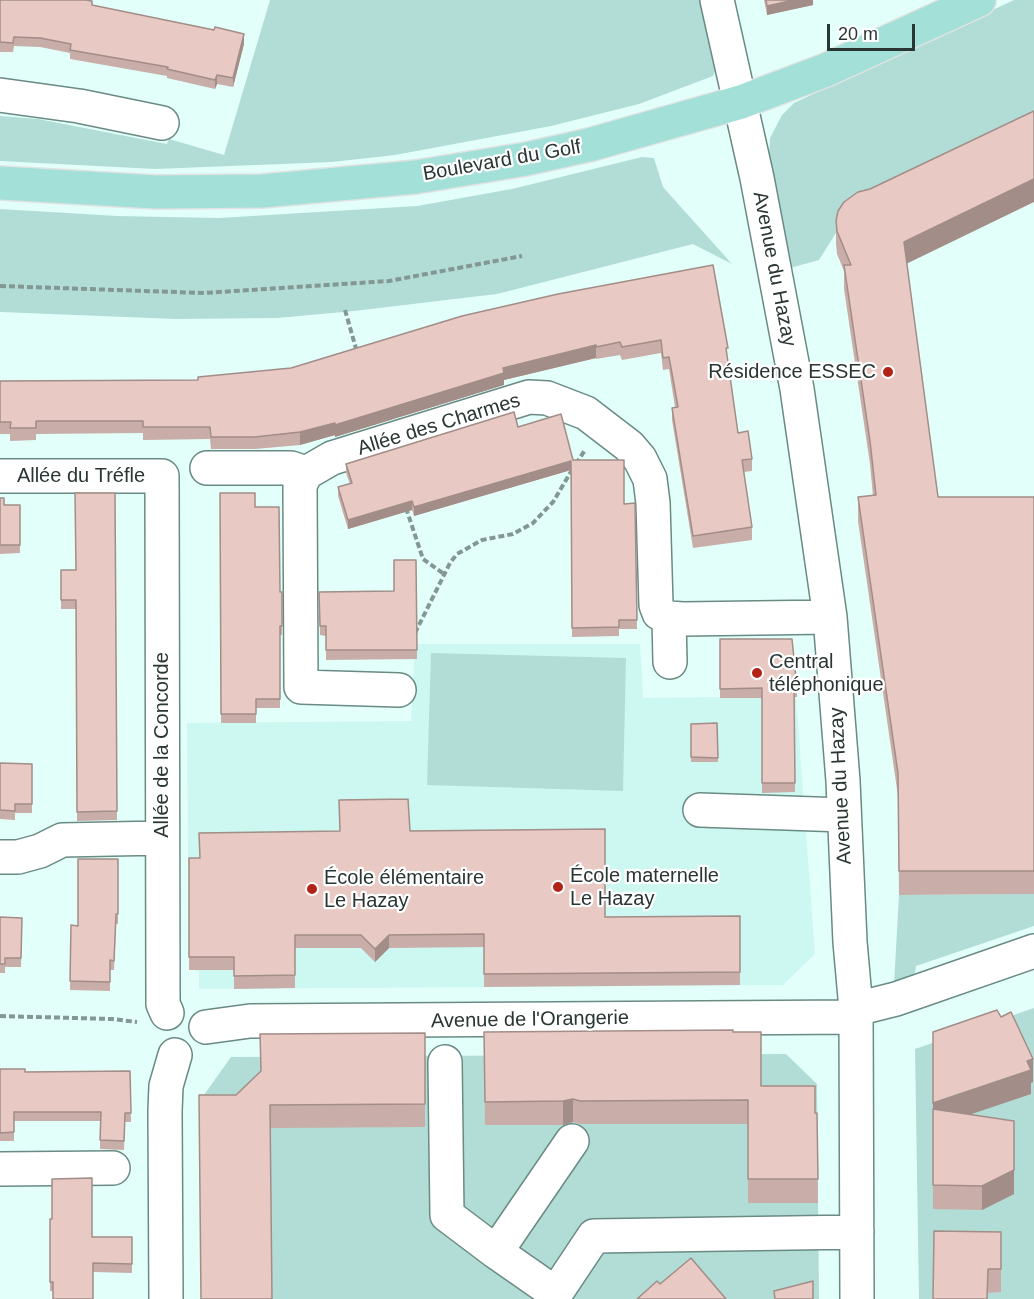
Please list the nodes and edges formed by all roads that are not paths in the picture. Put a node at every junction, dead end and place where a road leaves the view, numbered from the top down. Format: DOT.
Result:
graph roads {
  1 [pos="717,0"];
  2 [pos="979,0"];
  3 [pos="0,95"];
  4 [pos="741,102"];
  5 [pos="162,123"];
  6 [pos="0,183"];
  7 [pos="207,468"];
  8 [pos="306,473"];
  9 [pos="0,476"];
  10 [pos="162,476"];
  11 [pos="830,617"];
  12 [pos="669,618"];
  13 [pos="670,662"];
  14 [pos="399,690"];
  15 [pos="700,810"];
  16 [pos="844,815"];
  17 [pos="162,838"];
  18 [pos="0,857"];
  19 [pos="1034,951"];
  20 [pos="855,1013"];
  21 [pos="163,1019"];
  22 [pos="206,1027"];
  23 [pos="175,1055"];
  24 [pos="445,1062"];
  25 [pos="572,1141"];
  26 [pos="113,1168"];
  27 [pos="0,1169"];
  28 [pos="857,1232"];
  29 [pos="496,1252"];
  30 [pos="554,1296"];
  31 [pos="166,1299"];
  32 [pos="857,1299"];
  1 -- 4 [label="street, Avenue du Hazay"];
  2 -- 4 [label="main road, Boulevard du Golf"];
  3 -- 5 [label="street"];
  4 -- 6 [label="main road, Boulevard du Golf"];
  4 -- 11 [label="street, Avenue du Hazay"];
  7 -- 8 [label="street"];
  8 -- 12 [label="street, Allée des Charmes"];
  8 -- 14 [label="street"];
  9 -- 10 [label="street, Allée du Tréfle"];
  10 -- 17 [label="street, Allée de la Concorde"];
  11 -- 12 [label="street"];
  11 -- 16 [label="street, Avenue du Hazay"];
  12 -- 13 [label="street, Allée des Charmes"];
  15 -- 16 [label="street"];
  16 -- 20 [label="street, Avenue du Hazay"];
  17 -- 18 [label="street"];
  17 -- 21 [label="street, Allée de la Concorde"];
  19 -- 20 [label="street, Avenue de l'Orangerie"];
  20 -- 22 [label="street, Avenue de l'Orangerie"];
  20 -- 28 [label="street, Avenue du Hazay"];
  21 -- 22 [label="street"];
  21 -- 23 [label="street"];
  22 -- 23 [label="street"];
  23 -- 31 [label="street"];
  24 -- 29 [label="street"];
  25 -- 29 [label="street"];
  26 -- 27 [label="street"];
  28 -- 30 [label="street"];
  28 -- 32 [label="street, Avenue du Hazay"];
  29 -- 30 [label="street"];
}
